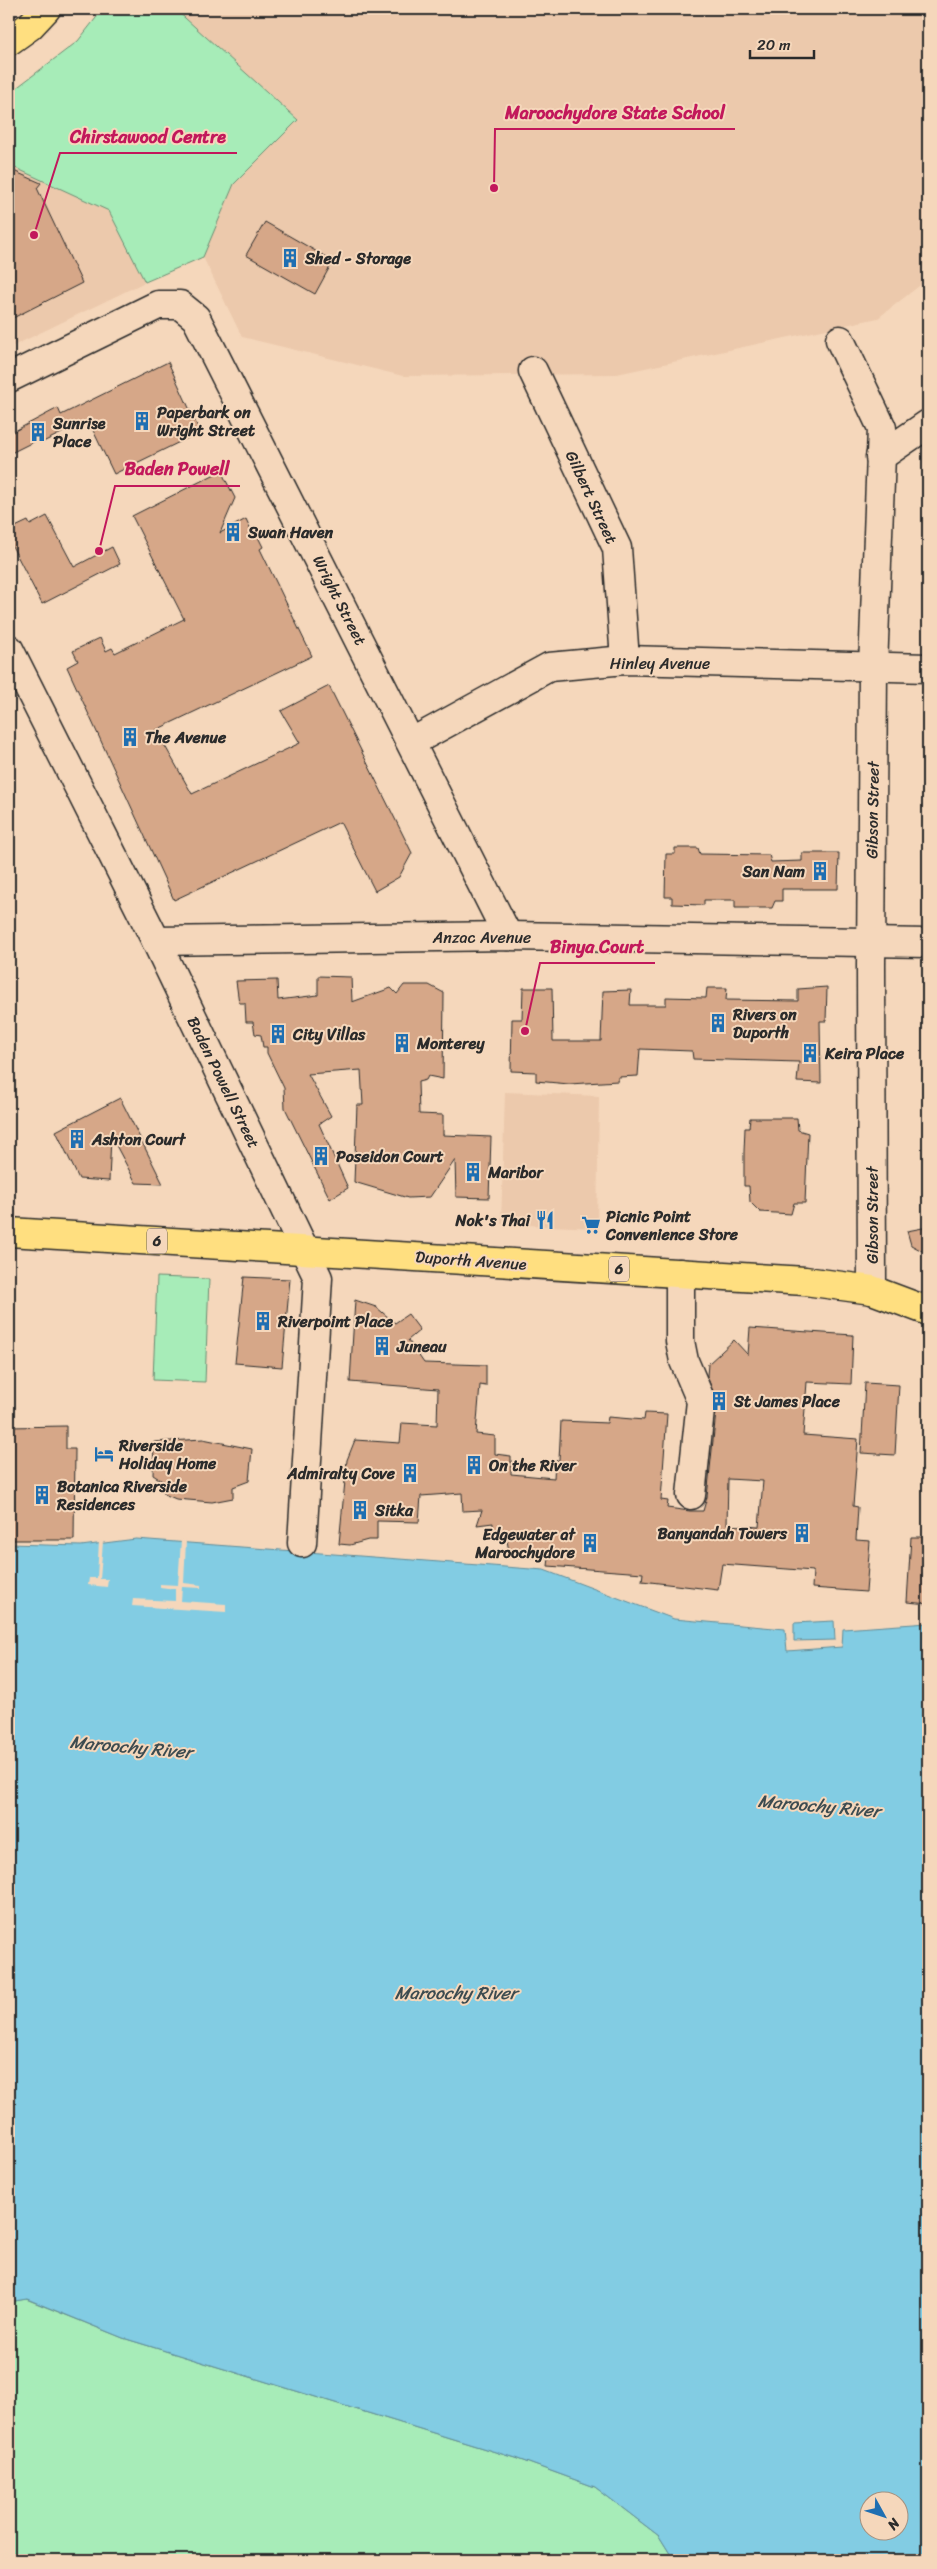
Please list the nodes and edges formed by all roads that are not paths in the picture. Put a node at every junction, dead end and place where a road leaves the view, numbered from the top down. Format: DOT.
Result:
graph roads {
  1 [pos="46,9"];
  2 [pos="9,41"];
  3 [pos="840,340"];
  4 [pos="533,371"];
  5 [pos="9,378"];
  6 [pos="928,424"];
  7 [pos="880,457"];
  8 [pos="9,649"];
  9 [pos="625,660"];
  10 [pos="873,668"];
  11 [pos="928,668"];
  12 [pos="412,742"];
  13 [pos="508,936"];
  14 [pos="156,941"];
  15 [pos="871,942"];
  16 [pos="928,943"];
  17 [pos="9,1232"];
  18 [pos="306,1250"];
  19 [pos="680,1273"];
  20 [pos="872,1290"];
  21 [pos="928,1311"];
  22 [pos="691,1495"];
  23 [pos="302,1543"];
  1 -- 2 [label="main road"];
  3 -- 7 [label="street, Gibson Street"];
  4 -- 9 [label="street, Gilbert Street"];
  5 -- 12 [label="street, Wright Street"];
  6 -- 7 [label="street"];
  7 -- 10 [label="street, Gibson Street"];
  8 -- 14 [label="street, Baden Powell Street"];
  9 -- 10 [label="street, Hinley Avenue"];
  9 -- 12 [label="street, Hinley Avenue"];
  10 -- 11 [label="street, Hinley Avenue"];
  10 -- 15 [label="street, Gibson Street"];
  12 -- 13 [label="street, Wright Street"];
  13 -- 14 [label="street, Anzac Avenue"];
  13 -- 15 [label="street, Anzac Avenue"];
  14 -- 18 [label="street, Baden Powell Street"];
  15 -- 16 [label="street, Anzac Avenue"];
  15 -- 20 [label="street, Gibson Street"];
  17 -- 18 [label="main road, Duporth Avenue / 6"];
  18 -- 19 [label="main road, Duporth Avenue / 6"];
  18 -- 23 [label="street, Baden Powell Street"];
  19 -- 20 [label="main road, Duporth Avenue / 6"];
  19 -- 22 [label="street"];
  20 -- 21 [label="main road, Duporth Avenue / 6"];
}
